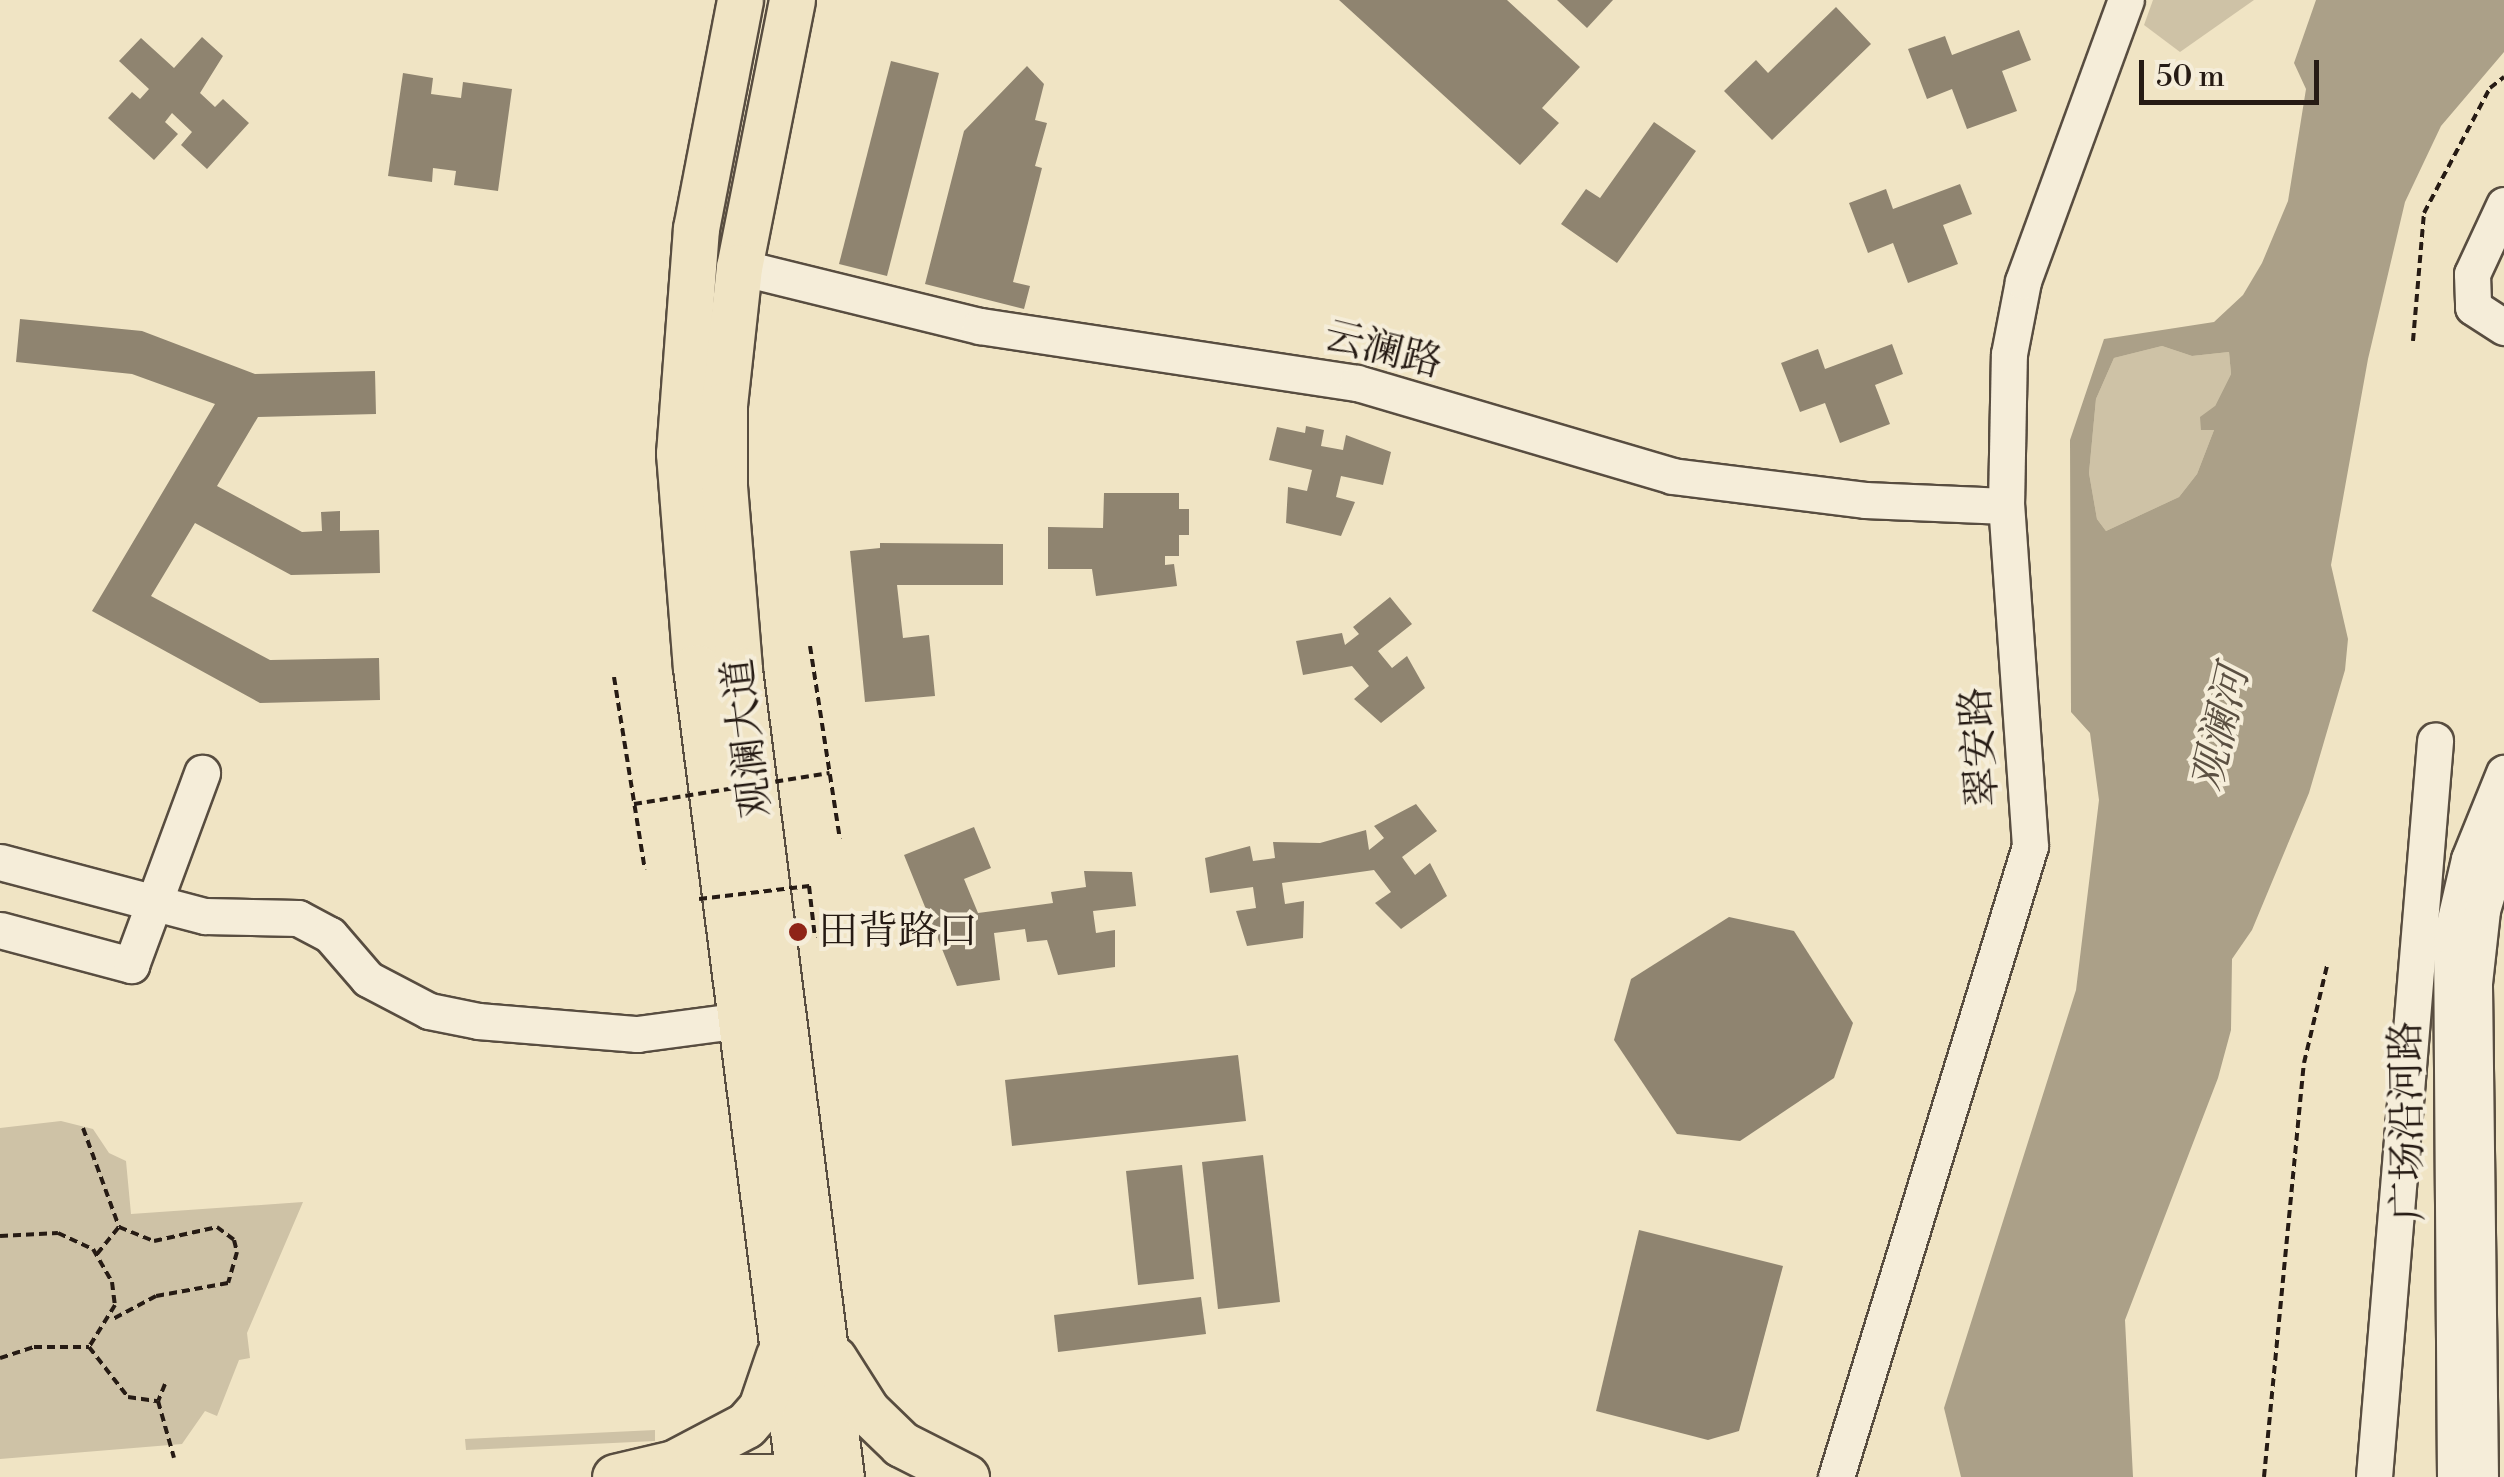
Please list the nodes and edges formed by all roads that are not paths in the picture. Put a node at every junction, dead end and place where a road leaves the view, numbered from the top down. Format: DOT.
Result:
graph roads {
  1 [pos="740,0"];
  2 [pos="792,0"];
  3 [pos="2126,1"];
  4 [pos="2504,205"];
  5 [pos="739,267"];
  6 [pos="2504,327"];
  7 [pos="2006,506"];
  8 [pos="2436,741"];
  9 [pos="202,772"];
  10 [pos="2504,773"];
  11 [pos="2504,837"];
  12 [pos="0,862"];
  13 [pos="158,904"];
  14 [pos="0,930"];
  15 [pos="742,1020"];
  16 [pos="2476,1050"];
  17 [pos="803,1336"];
  18 [pos="615,1477"];
  19 [pos="684,1477"];
  20 [pos="801,1477"];
  21 [pos="840,1477"];
  22 [pos="966,1477"];
  23 [pos="1836,1477"];
  24 [pos="2374,1477"];
  25 [pos="2455,1477"];
  26 [pos="2480,1477"];
  1 -- 15 [label="main road, 观澜大道"];
  2 -- 5 [label="main road, 观澜大道"];
  3 -- 7 [label="street, 翠安路"];
  4 -- 6 [label="street"];
  5 -- 7 [label="street, 云澜路"];
  5 -- 17 [label="main road, 观澜大道"];
  7 -- 23 [label="street, 翠安路"];
  8 -- 24 [label="street"];
  9 -- 13 [label="street"];
  10 -- 16 [label="street, 广场沿河路"];
  11 -- 16 [label="street, 广场沿河路"];
  12 -- 13 [label="street"];
  13 -- 14 [label="street"];
  13 -- 15 [label="street"];
  15 -- 17 [label="main road, 观澜大道"];
  16 -- 25 [label="street, 广场沿河路"];
  16 -- 26 [label="street, 广场沿河路"];
  17 -- 18 [label="main road"];
  17 -- 20 [label="main road, 观澜大道"];
  17 -- 21 [label="main road, 观澜大道"];
  17 -- 22 [label="main road"];
  19 -- 20 [label="main road"];
}
